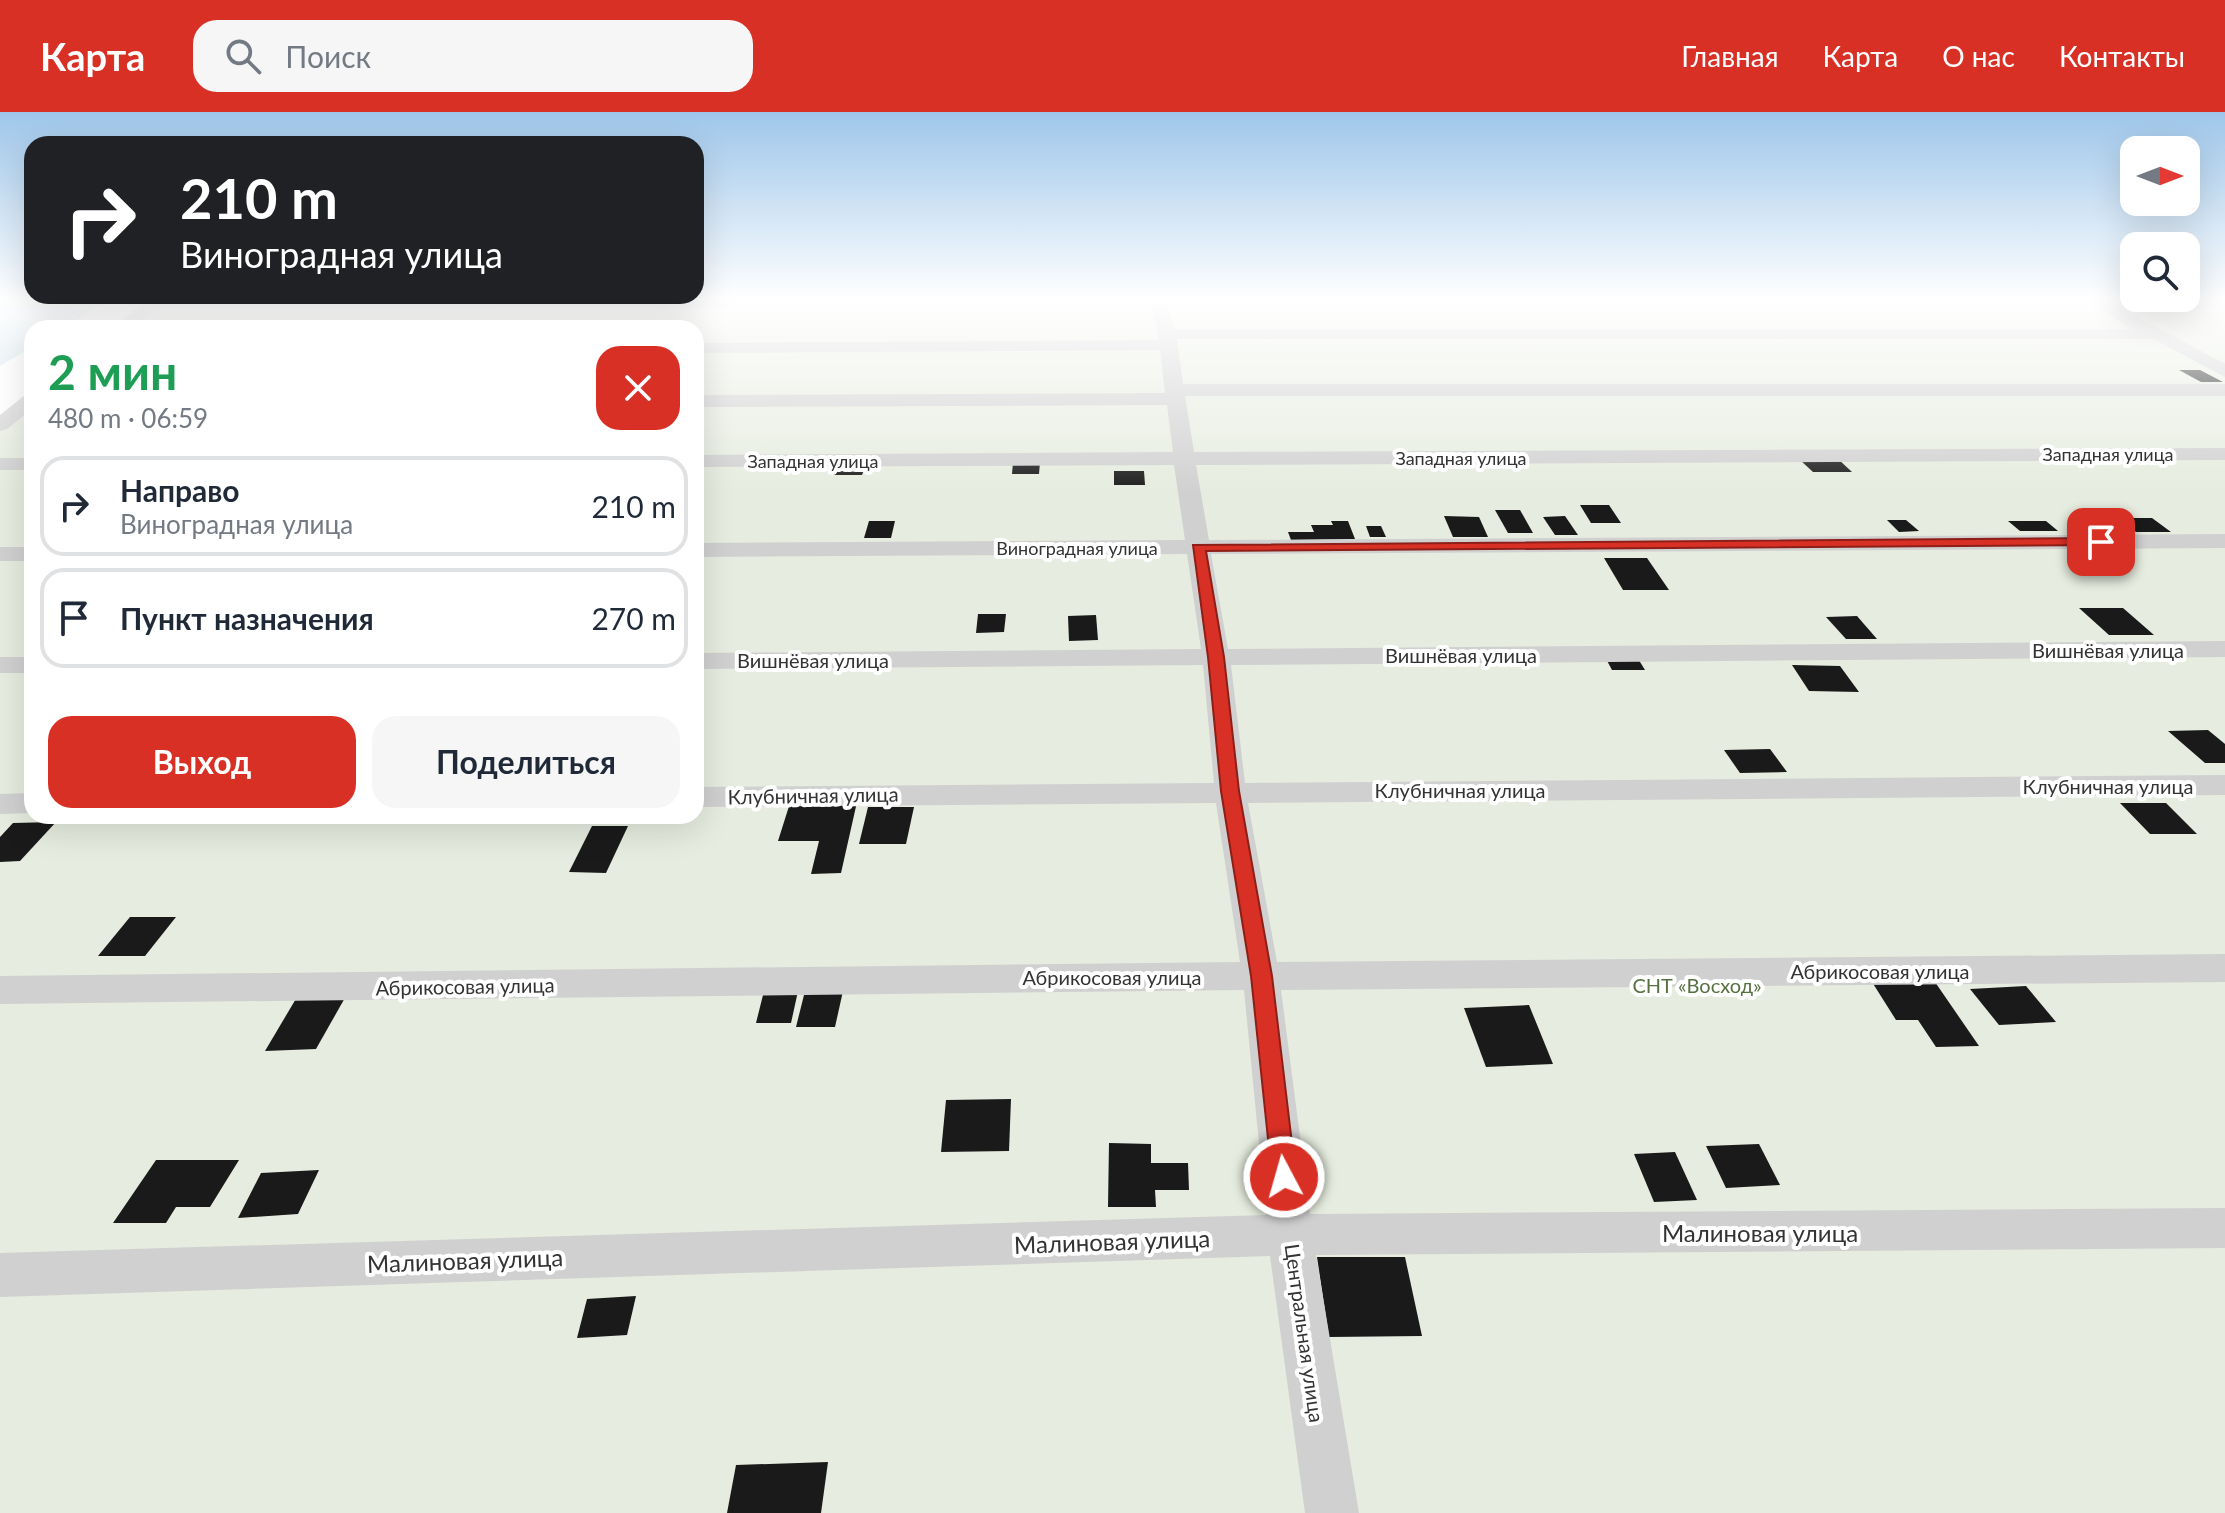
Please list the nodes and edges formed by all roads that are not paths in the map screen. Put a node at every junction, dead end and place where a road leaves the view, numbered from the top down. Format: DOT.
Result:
graph roads {
  1 [pos="1171,363"];
  2 [pos="2225,390"];
  3 [pos="1176,395"];
  4 [pos="704,401"];
  5 [pos="24,407"];
  6 [pos="0,425"];
  7 [pos="2225,454"];
  8 [pos="1184,459"];
  9 [pos="704,461"];
  10 [pos="0,464"];
  11 [pos="24,464"];
  12 [pos="2225,541"];
  13 [pos="1198,547"];
  14 [pos="704,550"];
  15 [pos="0,554"];
  16 [pos="24,554"];
  17 [pos="2225,649"];
  18 [pos="1216,657"];
  19 [pos="704,661"];
  20 [pos="0,665"];
  21 [pos="24,665"];
  22 [pos="2225,785"];
  23 [pos="1230,791"];
  24 [pos="704,797"];
  25 [pos="24,803"];
  26 [pos="0,804"];
  27 [pos="2225,968"];
  28 [pos="1261,976"];
  29 [pos="0,990"];
  30 [pos="2225,1228"];
  31 [pos="1290,1235"];
  32 [pos="0,1275"];
  33 [pos="1332,1513"];
  1 -- 3 [label="street, Центральная улица"];
  2 -- 3 [label="street"];
  3 -- 4 [label="street"];
  3 -- 8 [label="street, Центральная улица"];
  5 -- 6 [label="street"];
  7 -- 8 [label="street, Западная улица"];
  8 -- 9 [label="street, Западная улица"];
  8 -- 13 [label="street, Центральная улица"];
  10 -- 11 [label="street"];
  12 -- 13 [label="street, Виноградная улица"];
  13 -- 14 [label="street, Виноградная улица"];
  13 -- 18 [label="street, Центральная улица"];
  15 -- 16 [label="street"];
  17 -- 18 [label="street, Вишнёвая улица"];
  18 -- 19 [label="street, Вишнёвая улица"];
  18 -- 23 [label="street, Центральная улица"];
  20 -- 21 [label="street"];
  22 -- 23 [label="street, Клубничная улица"];
  23 -- 24 [label="street, Клубничная улица"];
  23 -- 28 [label="street, Центральная улица"];
  25 -- 26 [label="street"];
  27 -- 28 [label="street, Абрикосовая улица"];
  28 -- 29 [label="street, Абрикосовая улица"];
  28 -- 31 [label="street, Центральная улица"];
  30 -- 31 [label="street, Малиновая улица"];
  31 -- 32 [label="street, Малиновая улица"];
  31 -- 33 [label="street, Центральная улица"];
}
